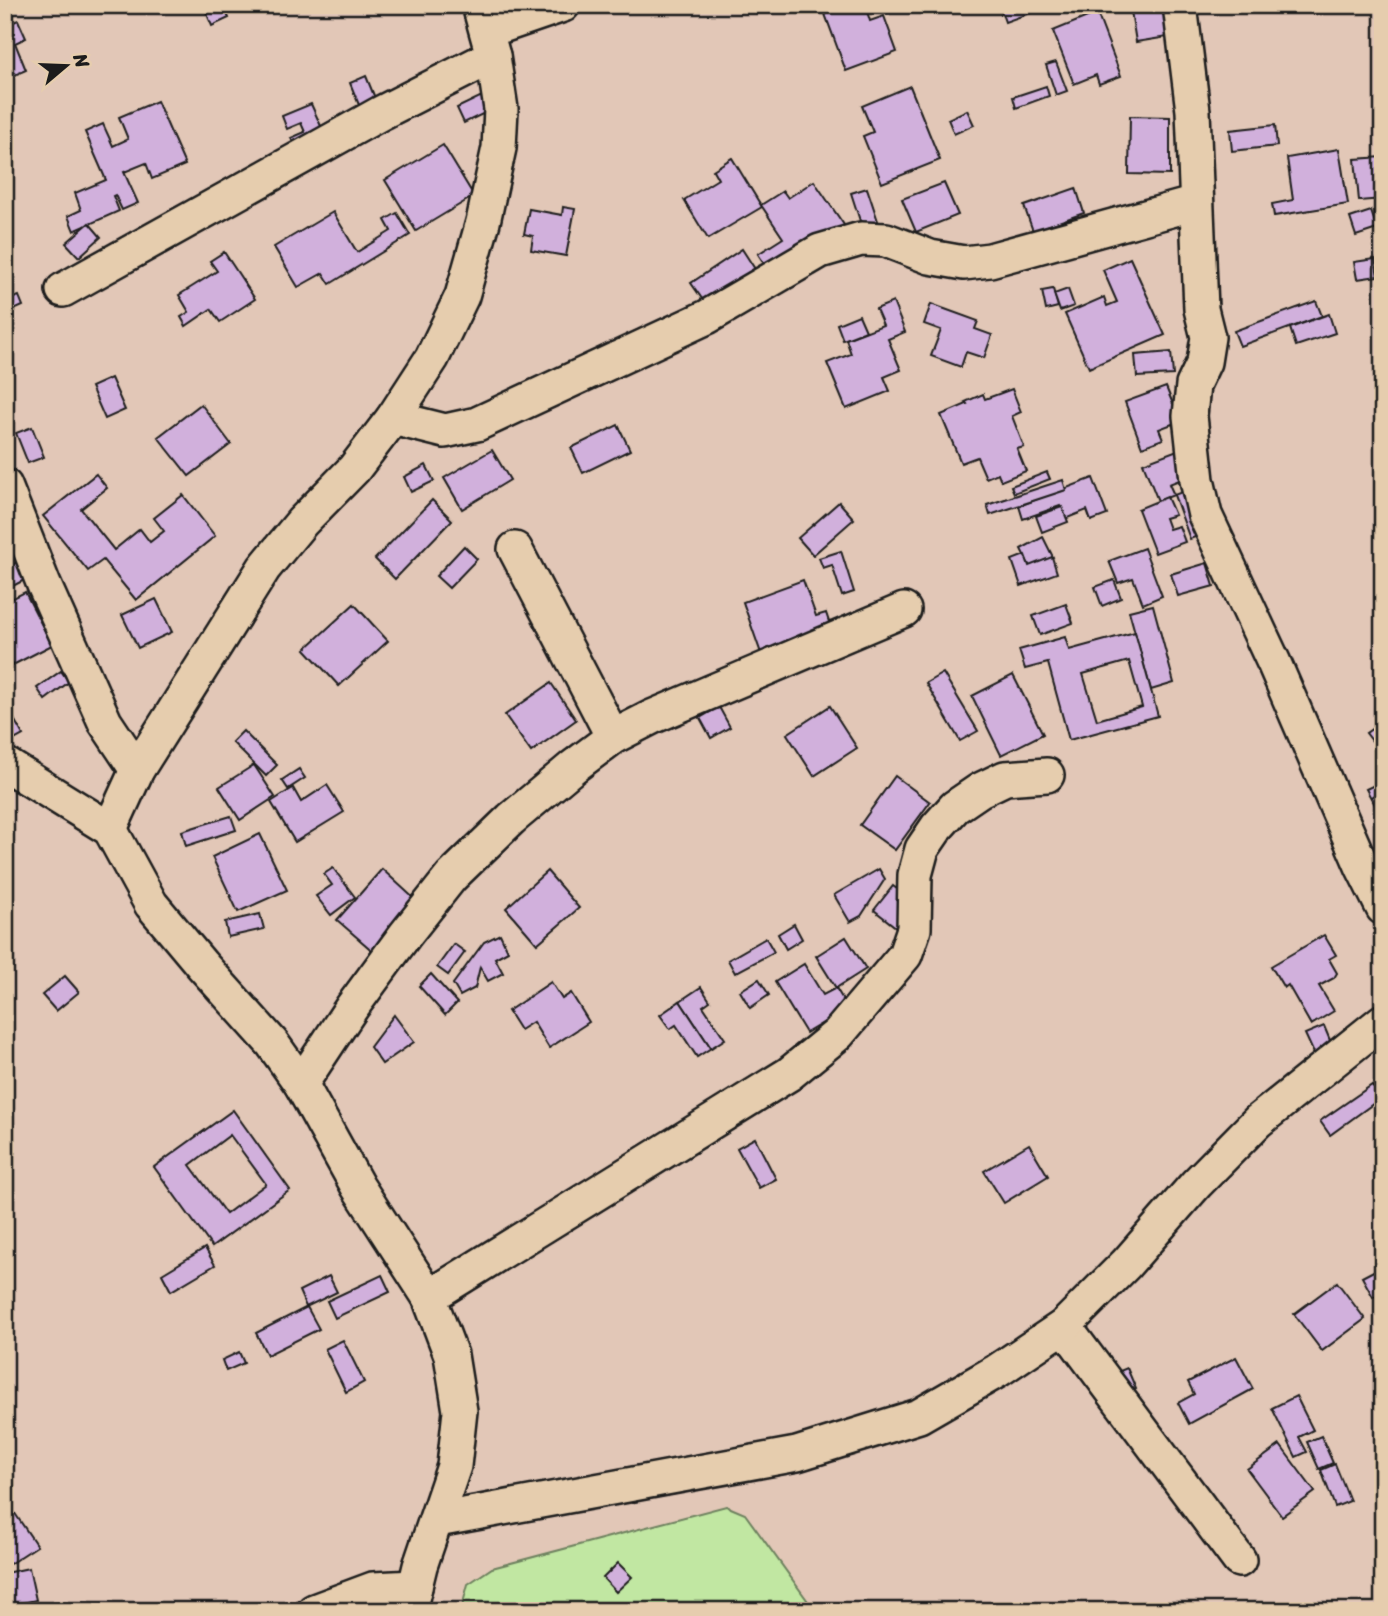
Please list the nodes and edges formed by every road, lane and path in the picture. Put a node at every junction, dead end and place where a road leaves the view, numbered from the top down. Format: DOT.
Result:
graph roads {
  1 [pos="563,5"];
  2 [pos="1180,5"];
  3 [pos="486,31"];
  4 [pos="1196,203"];
  5 [pos="63,290"];
  6 [pos="393,418"];
  7 [pos="5,486"];
  8 [pos="515,549"];
  9 [pos="904,610"];
  10 [pos="613,737"];
  11 [pos="5,764"];
  12 [pos="137,770"];
  13 [pos="1047,775"];
  14 [pos="110,829"];
  15 [pos="1383,908"];
  16 [pos="1383,1021"];
  17 [pos="301,1084"];
  18 [pos="429,1297"];
  19 [pos="1064,1326"];
  20 [pos="437,1520"];
  21 [pos="1239,1560"];
  22 [pos="412,1599"];
  23 [pos="314,1611"];
  1 -- 3 [label="street"];
  2 -- 4 [label="street"];
  3 -- 5 [label="street"];
  3 -- 6 [label="street"];
  4 -- 6 [label="street"];
  4 -- 15 [label="street"];
  6 -- 12 [label="street"];
  7 -- 12 [label="street"];
  8 -- 10 [label="street"];
  9 -- 10 [label="street"];
  10 -- 17 [label="street"];
  11 -- 14 [label="street"];
  12 -- 14 [label="street"];
  13 -- 18 [label="street"];
  14 -- 17 [label="street"];
  16 -- 19 [label="street"];
  17 -- 18 [label="street"];
  18 -- 20 [label="street"];
  19 -- 20 [label="street"];
  19 -- 21 [label="street"];
  20 -- 22 [label="street"];
  22 -- 23 [label="street"];
}
